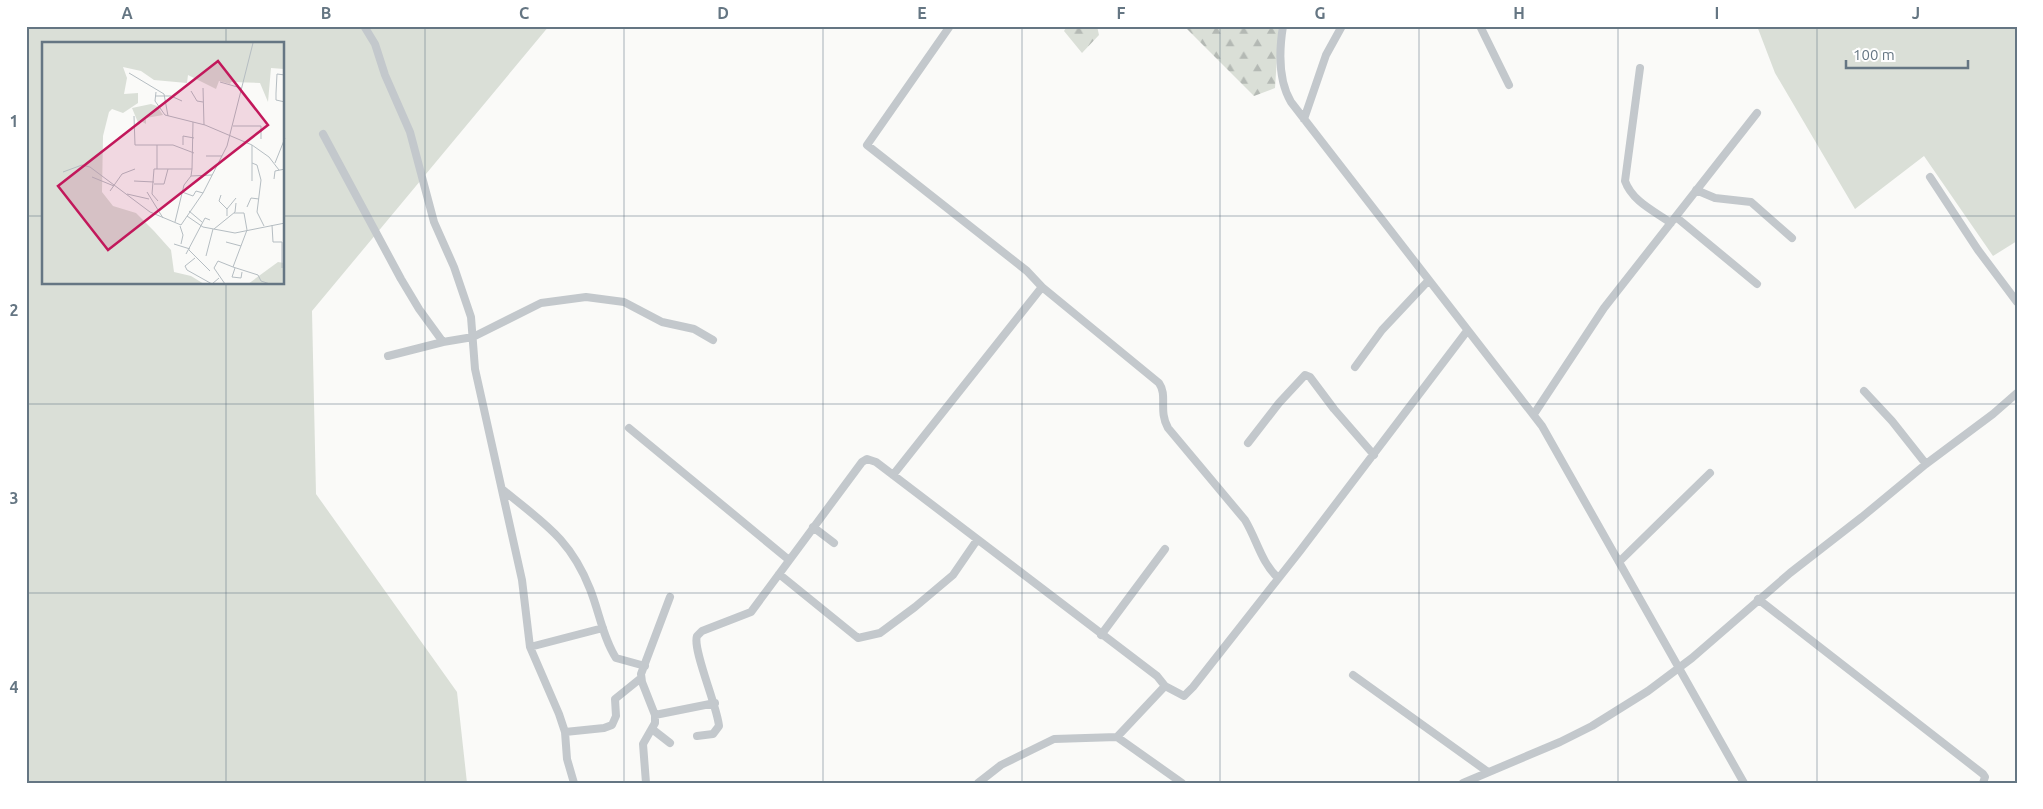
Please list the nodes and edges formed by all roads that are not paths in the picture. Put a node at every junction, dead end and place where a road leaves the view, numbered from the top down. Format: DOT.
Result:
graph roads {
  1 [pos="364,26"];
  2 [pos="950,26"];
  3 [pos="1283,26"];
  4 [pos="1342,26"];
  5 [pos="1480,26"];
  6 [pos="1640,68"];
  7 [pos="1509,85"];
  8 [pos="1757,113"];
  9 [pos="1304,120"];
  10 [pos="323,134"];
  11 [pos="1930,177"];
  12 [pos="1696,190"];
  13 [pos="1673,220"];
  14 [pos="1792,238"];
  15 [pos="1428,281"];
  16 [pos="1757,284"];
  17 [pos="1042,287"];
  18 [pos="2017,302"];
  19 [pos="1467,331"];
  20 [pos="473,337"];
  21 [pos="713,340"];
  22 [pos="443,342"];
  23 [pos="388,356"];
  24 [pos="1355,366"];
  25 [pos="1864,390"];
  26 [pos="2017,393"];
  27 [pos="1534,414"];
  28 [pos="630,428"];
  29 [pos="1248,443"];
  30 [pos="1374,455"];
  31 [pos="1926,464"];
  32 [pos="1710,473"];
  33 [pos="893,475"];
  34 [pos="502,489"];
  35 [pos="814,527"];
  36 [pos="977,540"];
  37 [pos="834,543"];
  38 [pos="1165,549"];
  39 [pos="789,560"];
  40 [pos="1619,562"];
  41 [pos="780,574"];
  42 [pos="1278,578"];
  43 [pos="670,597"];
  44 [pos="1758,599"];
  45 [pos="603,628"];
  46 [pos="1102,635"];
  47 [pos="530,647"];
  48 [pos="645,666"];
  49 [pos="1680,668"];
  50 [pos="1353,675"];
  51 [pos="641,678"];
  52 [pos="1165,686"];
  53 [pos="716,703"];
  54 [pos="655,715"];
  55 [pos="652,729"];
  56 [pos="565,732"];
  57 [pos="696,736"];
  58 [pos="1117,737"];
  59 [pos="670,743"];
  60 [pos="1488,772"];
  61 [pos="574,783"];
  62 [pos="646,783"];
  63 [pos="978,783"];
  64 [pos="1182,783"];
  65 [pos="1463,783"];
  66 [pos="1744,783"];
  67 [pos="1983,783"];
  1 -- 20 [label="street"];
  2 -- 17 [label="street"];
  3 -- 9 [label="street"];
  4 -- 9 [label="street"];
  5 -- 7 [label="street"];
  6 -- 13 [label="street"];
  8 -- 12 [label="street"];
  9 -- 15 [label="street"];
  10 -- 22 [label="street"];
  11 -- 18 [label="street"];
  12 -- 13 [label="street"];
  12 -- 14 [label="street"];
  13 -- 16 [label="street"];
  13 -- 27 [label="street"];
  15 -- 19 [label="street"];
  15 -- 24 [label="street"];
  17 -- 33 [label="street"];
  17 -- 42 [label="street"];
  19 -- 27 [label="street"];
  19 -- 30 [label="street"];
  20 -- 21 [label="street"];
  20 -- 22 [label="street"];
  20 -- 34 [label="street"];
  22 -- 23 [label="street"];
  25 -- 31 [label="street"];
  26 -- 31 [label="street"];
  27 -- 40 [label="street"];
  28 -- 39 [label="street"];
  29 -- 30 [label="street"];
  30 -- 42 [label="street"];
  31 -- 44 [label="street"];
  32 -- 40 [label="street"];
  33 -- 35 [label="street"];
  33 -- 36 [label="street"];
  34 -- 45 [label="street"];
  34 -- 47 [label="street"];
  35 -- 37 [label="street"];
  35 -- 39 [label="street"];
  36 -- 41 [label="street"];
  36 -- 46 [label="street"];
  38 -- 46 [label="street"];
  39 -- 41 [label="street"];
  40 -- 49 [label="street"];
  41 -- 53 [label="street"];
  42 -- 52 [label="street"];
  43 -- 48 [label="street"];
  44 -- 49 [label="street"];
  44 -- 67 [label="street"];
  45 -- 47 [label="street"];
  45 -- 48 [label="street"];
  46 -- 52 [label="street"];
  47 -- 56 [label="street"];
  48 -- 51 [label="street"];
  49 -- 60 [label="street"];
  49 -- 66 [label="street"];
  50 -- 60 [label="street"];
  51 -- 54 [label="street"];
  51 -- 56 [label="street"];
  52 -- 58 [label="street"];
  53 -- 54 [label="street"];
  53 -- 57 [label="street"];
  54 -- 55 [label="street"];
  55 -- 59 [label="street"];
  55 -- 62 [label="street"];
  56 -- 61 [label="street"];
  58 -- 63 [label="street"];
  58 -- 64 [label="street"];
  60 -- 65 [label="street"];
}
